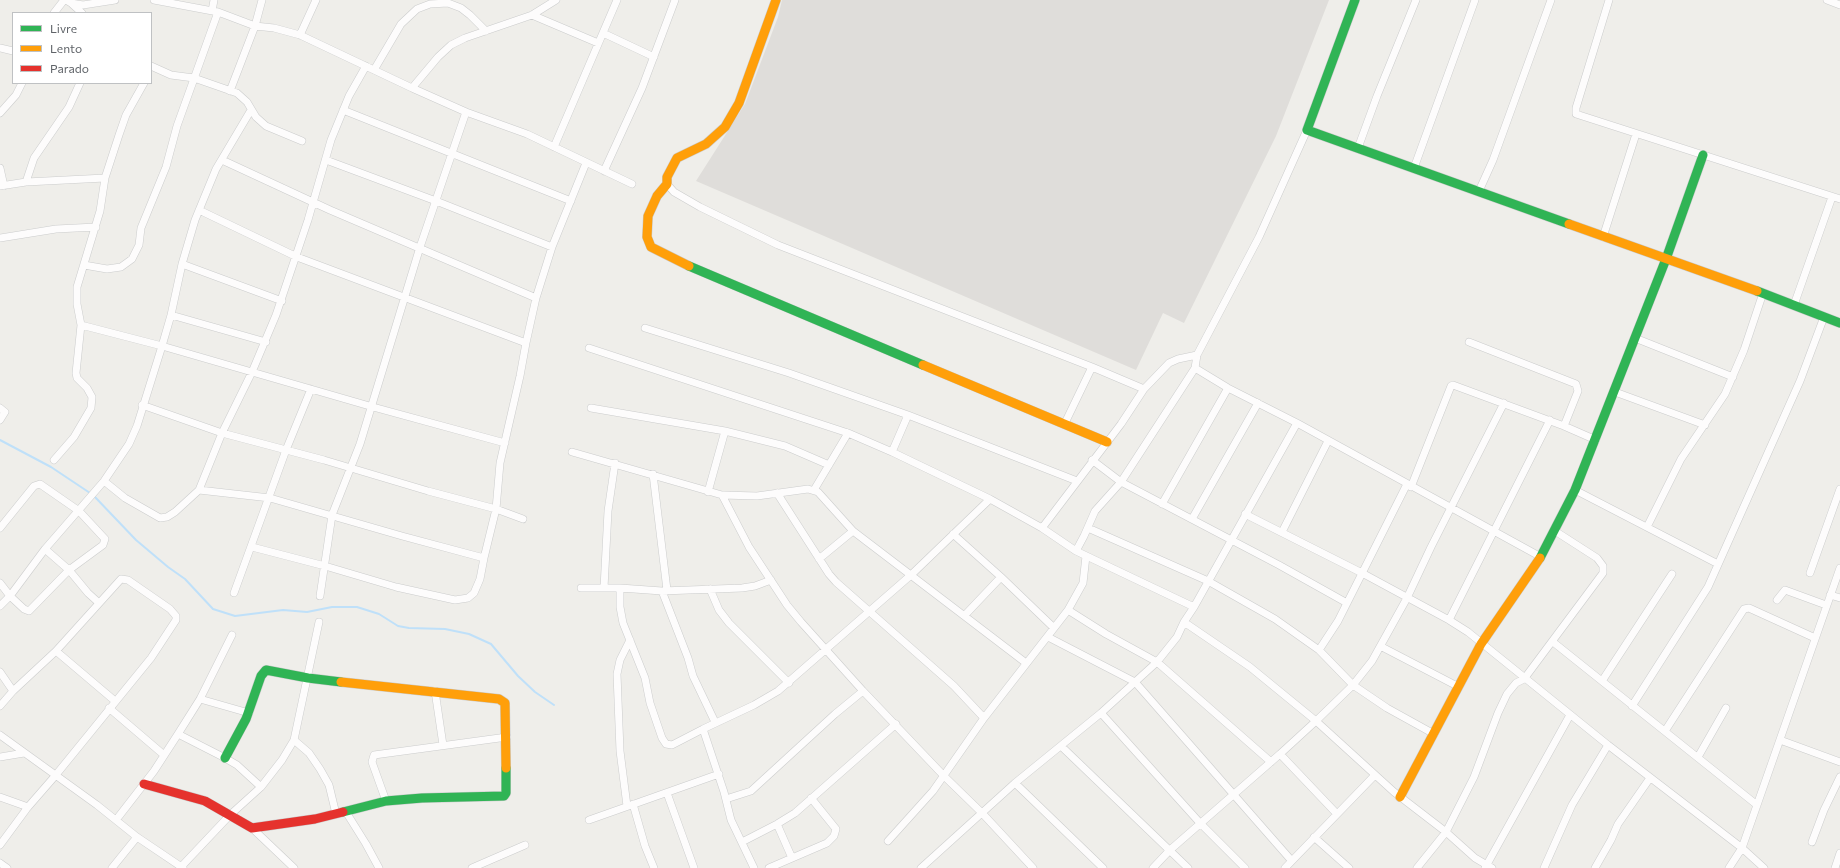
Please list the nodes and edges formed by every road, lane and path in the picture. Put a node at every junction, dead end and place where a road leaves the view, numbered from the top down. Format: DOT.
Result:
graph roads {
  1 [pos="114,0"];
  2 [pos="154,0"];
  3 [pos="214,0"];
  4 [pos="262,0"];
  5 [pos="316,0"];
  6 [pos="556,0"];
  7 [pos="617,0"];
  8 [pos="675,0"];
  9 [pos="776,0"];
  10 [pos="1355,0"];
  11 [pos="1416,0"];
  12 [pos="1475,0"];
  13 [pos="1551,0"];
  14 [pos="1609,0"];
  15 [pos="1827,0"];
  16 [pos="67,1"];
  17 [pos="1840,4"];
  18 [pos="55,12"];
  19 [pos="81,12"];
  20 [pos="215,12"];
  21 [pos="532,15"];
  22 [pos="255,26"];
  23 [pos="486,31"];
  24 [pos="602,33"];
  25 [pos="300,35"];
  26 [pos="598,43"];
  27 [pos="0,48"];
  28 [pos="12,51"];
  29 [pos="654,57"];
  30 [pos="152,66"];
  31 [pos="366,66"];
  32 [pos="374,70"];
  33 [pos="194,78"];
  34 [pos="22,84"];
  35 [pos="80,84"];
  36 [pos="143,84"];
  37 [pos="412,88"];
  38 [pos="230,91"];
  39 [pos="251,110"];
  40 [pos="343,110"];
  41 [pos="0,112"];
  42 [pos="466,112"];
  43 [pos="1307,130"];
  44 [pos="1636,134"];
  45 [pos="302,141"];
  46 [pos="554,146"];
  47 [pos="1358,148"];
  48 [pos="453,153"];
  49 [pos="1703,155"];
  50 [pos="222,160"];
  51 [pos="326,160"];
  52 [pos="586,163"];
  53 [pos="0,168"];
  54 [pos="1414,168"];
  55 [pos="604,171"];
  56 [pos="105,178"];
  57 [pos="26,182"];
  58 [pos="632,184"];
  59 [pos="667,184"];
  60 [pos="2,186"];
  61 [pos="1479,191"];
  62 [pos="1832,196"];
  63 [pos="1840,199"];
  64 [pos="436,201"];
  65 [pos="571,201"];
  66 [pos="314,202"];
  67 [pos="199,210"];
  68 [pos="96,227"];
  69 [pos="1603,236"];
  70 [pos="0,238"];
  71 [pos="420,247"];
  72 [pos="552,247"];
  73 [pos="297,257"];
  74 [pos="1666,259"];
  75 [pos="182,264"];
  76 [pos="84,265"];
  77 [pos="1763,293"];
  78 [pos="404,297"];
  79 [pos="536,298"];
  80 [pos="282,301"];
  81 [pos="1794,305"];
  82 [pos="171,315"];
  83 [pos="1824,317"];
  84 [pos="1840,323"];
  85 [pos="81,325"];
  86 [pos="645,328"];
  87 [pos="1635,338"];
  88 [pos="266,342"];
  89 [pos="1469,342"];
  90 [pos="526,343"];
  91 [pos="162,346"];
  92 [pos="589,348"];
  93 [pos="1197,355"];
  94 [pos="1092,367"];
  95 [pos="1195,368"];
  96 [pos="252,372"];
  97 [pos="1733,377"];
  98 [pos="1228,388"];
  99 [pos="311,389"];
  100 [pos="1144,389"];
  101 [pos="1615,392"];
  102 [pos="1258,403"];
  103 [pos="1504,403"];
  104 [pos="142,405"];
  105 [pos="373,407"];
  106 [pos="0,408"];
  107 [pos="591,408"];
  108 [pos="908,415"];
  109 [pos="0,420"];
  110 [pos="1550,420"];
  111 [pos="1065,423"];
  112 [pos="1297,423"];
  113 [pos="1705,425"];
  114 [pos="1564,426"];
  115 [pos="725,431"];
  116 [pos="222,433"];
  117 [pos="848,433"];
  118 [pos="1596,440"];
  119 [pos="1328,441"];
  120 [pos="1107,442"];
  121 [pos="504,443"];
  122 [pos="286,450"];
  123 [pos="572,452"];
  124 [pos="892,452"];
  125 [pos="54,460"];
  126 [pos="1092,460"];
  127 [pos="615,463"];
  128 [pos="829,465"];
  129 [pos="350,468"];
  130 [pos="653,474"];
  131 [pos="104,481"];
  132 [pos="1077,481"];
  133 [pos="1121,482"];
  134 [pos="1409,485"];
  135 [pos="1840,489"];
  136 [pos="199,490"];
  137 [pos="814,490"];
  138 [pos="1575,490"];
  139 [pos="708,492"];
  140 [pos="777,493"];
  141 [pos="722,495"];
  142 [pos="270,498"];
  143 [pos="990,499"];
  144 [pos="1162,504"];
  145 [pos="1451,507"];
  146 [pos="496,509"];
  147 [pos="79,511"];
  148 [pos="1245,514"];
  149 [pos="332,515"];
  150 [pos="523,519"];
  151 [pos="1192,519"];
  152 [pos="1647,527"];
  153 [pos="0,528"];
  154 [pos="1042,528"];
  155 [pos="1088,528"];
  156 [pos="853,531"];
  157 [pos="1495,531"];
  158 [pos="1555,531"];
  159 [pos="1282,532"];
  160 [pos="953,534"];
  161 [pos="1231,539"];
  162 [pos="252,547"];
  163 [pos="45,549"];
  164 [pos="1076,551"];
  165 [pos="1086,556"];
  166 [pos="1541,557"];
  167 [pos="484,558"];
  168 [pos="819,559"];
  169 [pos="1718,564"];
  170 [pos="325,566"];
  171 [pos="1840,568"];
  172 [pos="69,570"];
  173 [pos="1362,573"];
  174 [pos="1810,573"];
  175 [pos="1672,574"];
  176 [pos="911,575"];
  177 [pos="1001,577"];
  178 [pos="771,580"];
  179 [pos="1208,581"];
  180 [pos="0,583"];
  181 [pos="581,588"];
  182 [pos="604,588"];
  183 [pos="620,588"];
  184 [pos="710,589"];
  185 [pos="665,590"];
  186 [pos="234,592"];
  187 [pos="1830,595"];
  188 [pos="10,596"];
  189 [pos="320,596"];
  190 [pos="1407,598"];
  191 [pos="1840,598"];
  192 [pos="1777,600"];
  193 [pos="99,603"];
  194 [pos="1347,603"];
  195 [pos="1826,605"];
  196 [pos="0,606"];
  197 [pos="1194,607"];
  198 [pos="1068,610"];
  199 [pos="869,612"];
  200 [pos="965,615"];
  201 [pos="1449,620"];
  202 [pos="319,622"];
  203 [pos="1184,622"];
  204 [pos="1054,628"];
  205 [pos="232,635"];
  206 [pos="1048,637"];
  207 [pos="1815,638"];
  208 [pos="630,640"];
  209 [pos="1552,642"];
  210 [pos="1481,644"];
  211 [pos="1382,647"];
  212 [pos="825,650"];
  213 [pos="1319,650"];
  214 [pos="56,651"];
  215 [pos="1157,662"];
  216 [pos="1026,663"];
  217 [pos="0,672"];
  218 [pos="308,678"];
  219 [pos="1524,679"];
  220 [pos="1602,681"];
  221 [pos="1135,682"];
  222 [pos="789,683"];
  223 [pos="1353,685"];
  224 [pos="1458,687"];
  225 [pos="13,691"];
  226 [pos="435,691"];
  227 [pos="863,691"];
  228 [pos="200,698"];
  229 [pos="115,701"];
  230 [pos="0,706"];
  231 [pos="1632,706"];
  232 [pos="109,708"];
  233 [pos="1726,708"];
  234 [pos="248,713"];
  235 [pos="1101,713"];
  236 [pos="1570,715"];
  237 [pos="984,718"];
  238 [pos="1316,721"];
  239 [pos="715,722"];
  240 [pos="896,724"];
  241 [pos="703,728"];
  242 [pos="1665,731"];
  243 [pos="178,734"];
  244 [pos="1434,734"];
  245 [pos="0,735"];
  246 [pos="507,737"];
  247 [pos="294,740"];
  248 [pos="1780,740"];
  249 [pos="443,745"];
  250 [pos="1608,745"];
  251 [pos="1061,746"];
  252 [pos="24,753"];
  253 [pos="1280,754"];
  254 [pos="164,755"];
  255 [pos="0,757"];
  256 [pos="1698,757"];
  257 [pos="225,758"];
  258 [pos="1271,762"];
  259 [pos="1840,762"];
  260 [pos="718,774"];
  261 [pos="1375,775"];
  262 [pos="55,776"];
  263 [pos="944,776"];
  264 [pos="1650,778"];
  265 [pos="1840,778"];
  266 [pos="1015,783"];
  267 [pos="144,784"];
  268 [pos="261,787"];
  269 [pos="666,793"];
  270 [pos="1234,794"];
  271 [pos="0,797"];
  272 [pos="1400,797"];
  273 [pos="811,798"];
  274 [pos="726,799"];
  275 [pos="386,801"];
  276 [pos="630,805"];
  277 [pos="1757,805"];
  278 [pos="28,807"];
  279 [pos="341,813"];
  280 [pos="982,813"];
  281 [pos="1337,814"];
  282 [pos="230,815"];
  283 [pos="116,820"];
  284 [pos="589,820"];
  285 [pos="1200,823"];
  286 [pos="777,824"];
  287 [pos="252,828"];
  288 [pos="1446,832"];
  289 [pos="137,837"];
  290 [pos="1314,837"];
  291 [pos="888,841"];
  292 [pos="742,842"];
  293 [pos="1812,842"];
  294 [pos="0,845"];
  295 [pos="525,845"];
  296 [pos="1742,848"];
  297 [pos="1170,850"];
  298 [pos="1840,853"];
  299 [pos="792,858"];
  300 [pos="1291,860"];
  301 [pos="0,863"];
  302 [pos="1487,867"];
  303 [pos="7,868"];
  304 [pos="112,868"];
  305 [pos="181,868"];
  306 [pos="294,868"];
  307 [pos="379,868"];
  308 [pos="472,868"];
  309 [pos="654,868"];
  310 [pos="694,868"];
  311 [pos="754,868"];
  312 [pos="769,868"];
  313 [pos="921,868"];
  314 [pos="1033,868"];
  315 [pos="1103,868"];
  316 [pos="1153,868"];
  317 [pos="1188,868"];
  318 [pos="1245,868"];
  319 [pos="1285,868"];
  320 [pos="1349,868"];
  321 [pos="1417,868"];
  322 [pos="1544,868"];
  323 [pos="1595,868"];
  324 [pos="1729,868"];
  325 [pos="1764,868"];
  326 [pos="1835,868"];
  1 -- 16 [label="street"];
  2 -- 20 [label="street"];
  3 -- 20 [label="street"];
  4 -- 22 [label="street"];
  5 -- 25 [label="street"];
  6 -- 21 [label="street"];
  7 -- 24 [label="street"];
  8 -- 29 [label="street"];
  9 -- 59 [label="street"];
  10 -- 43 [label="street"];
  11 -- 47 [label="street"];
  12 -- 54 [label="street"];
  13 -- 61 [label="street"];
  14 -- 44 [label="street"];
  15 -- 17 [label="street"];
  16 -- 18 [label="street"];
  16 -- 19 [label="street"];
  20 -- 22 [label="street"];
  20 -- 33 [label="street"];
  21 -- 23 [label="street"];
  21 -- 26 [label="street"];
  22 -- 25 [label="street"];
  22 -- 38 [label="street"];
  23 -- 32 [label="street"];
  23 -- 37 [label="street"];
  24 -- 26 [label="street"];
  24 -- 29 [label="street"];
  25 -- 31 [label="street"];
  26 -- 46 [label="street"];
  27 -- 28 [label="street"];
  29 -- 55 [label="street"];
  30 -- 33 [label="street"];
  31 -- 32 [label="street"];
  31 -- 40 [label="street"];
  32 -- 37 [label="street"];
  33 -- 38 [label="street"];
  33 -- 76 [label="street"];
  34 -- 41 [label="street"];
  35 -- 57 [label="street"];
  36 -- 56 [label="street"];
  37 -- 42 [label="street"];
  38 -- 39 [label="street"];
  39 -- 45 [label="street"];
  39 -- 50 [label="street"];
  40 -- 48 [label="street"];
  40 -- 51 [label="street"];
  42 -- 46 [label="street"];
  42 -- 48 [label="street"];
  43 -- 47 [label="street"];
  43 -- 93 [label="street"];
  44 -- 49 [label="street"];
  44 -- 69 [label="street"];
  46 -- 52 [label="street"];
  47 -- 54 [label="street"];
  48 -- 64 [label="street"];
  48 -- 65 [label="street"];
  49 -- 62 [label="street"];
  49 -- 74 [label="street"];
  50 -- 66 [label="street"];
  50 -- 67 [label="street"];
  51 -- 64 [label="street"];
  51 -- 66 [label="street"];
  52 -- 55 [label="street"];
  52 -- 65 [label="street"];
  53 -- 60 [label="street"];
  54 -- 61 [label="street"];
  55 -- 58 [label="street"];
  56 -- 57 [label="street"];
  56 -- 68 [label="street"];
  57 -- 60 [label="street"];
  59 -- 94 [label="street"];
  59 -- 111 [label="street"];
  61 -- 69 [label="street"];
  62 -- 63 [label="street"];
  62 -- 81 [label="street"];
  64 -- 71 [label="street"];
  64 -- 72 [label="street"];
  65 -- 72 [label="street"];
  66 -- 71 [label="street"];
  66 -- 73 [label="street"];
  67 -- 73 [label="street"];
  67 -- 75 [label="street"];
  68 -- 70 [label="street"];
  68 -- 76 [label="street"];
  69 -- 74 [label="street"];
  71 -- 78 [label="street"];
  71 -- 79 [label="street"];
  72 -- 79 [label="street"];
  73 -- 78 [label="street"];
  73 -- 80 [label="street"];
  74 -- 77 [label="street"];
  74 -- 87 [label="street"];
  75 -- 80 [label="street"];
  75 -- 82 [label="street"];
  76 -- 85 [label="street"];
  77 -- 81 [label="street"];
  77 -- 97 [label="street"];
  78 -- 90 [label="street"];
  78 -- 105 [label="street"];
  79 -- 90 [label="street"];
  80 -- 88 [label="street"];
  81 -- 83 [label="street"];
  82 -- 88 [label="street"];
  82 -- 91 [label="street"];
  83 -- 84 [label="street"];
  83 -- 169 [label="street"];
  85 -- 91 [label="street"];
  85 -- 125 [label="street"];
  86 -- 108 [label="street"];
  87 -- 97 [label="street"];
  87 -- 101 [label="street"];
  88 -- 96 [label="street"];
  89 -- 114 [label="street"];
  90 -- 121 [label="street"];
  91 -- 96 [label="street"];
  91 -- 104 [label="street"];
  92 -- 117 [label="street"];
  93 -- 95 [label="street"];
  93 -- 100 [label="street"];
  94 -- 100 [label="street"];
  94 -- 111 [label="street"];
  95 -- 98 [label="street"];
  95 -- 133 [label="street"];
  96 -- 99 [label="street"];
  96 -- 116 [label="street"];
  97 -- 113 [label="street"];
  98 -- 102 [label="street"];
  98 -- 144 [label="street"];
  99 -- 105 [label="street"];
  99 -- 122 [label="street"];
  100 -- 120 [label="street"];
  101 -- 113 [label="street"];
  101 -- 118 [label="street"];
  102 -- 112 [label="street"];
  102 -- 151 [label="street"];
  103 -- 110 [label="street"];
  103 -- 134 [label="street"];
  103 -- 145 [label="street"];
  104 -- 116 [label="street"];
  104 -- 131 [label="street"];
  105 -- 121 [label="street"];
  105 -- 129 [label="street"];
  106 -- 109 [label="street"];
  107 -- 115 [label="street"];
  108 -- 124 [label="street"];
  108 -- 132 [label="street"];
  110 -- 114 [label="street"];
  110 -- 157 [label="street"];
  111 -- 120 [label="street"];
  112 -- 119 [label="street"];
  112 -- 148 [label="street"];
  113 -- 152 [label="street"];
  114 -- 118 [label="street"];
  115 -- 128 [label="street"];
  115 -- 139 [label="street"];
  116 -- 122 [label="street"];
  116 -- 136 [label="street"];
  117 -- 124 [label="street"];
  117 -- 128 [label="street"];
  118 -- 138 [label="street"];
  119 -- 134 [label="street"];
  119 -- 159 [label="street"];
  120 -- 126 [label="street"];
  121 -- 146 [label="street"];
  122 -- 129 [label="street"];
  122 -- 142 [label="street"];
  123 -- 127 [label="street"];
  124 -- 143 [label="street"];
  126 -- 132 [label="street"];
  126 -- 133 [label="street"];
  127 -- 130 [label="street"];
  127 -- 182 [label="street"];
  128 -- 137 [label="street"];
  129 -- 146 [label="street"];
  129 -- 149 [label="street"];
  130 -- 139 [label="street"];
  130 -- 185 [label="street"];
  131 -- 136 [label="street"];
  131 -- 147 [label="street"];
  132 -- 154 [label="street"];
  133 -- 144 [label="street"];
  133 -- 155 [label="street"];
  134 -- 145 [label="street"];
  134 -- 173 [label="street"];
  135 -- 174 [label="street"];
  136 -- 142 [label="street"];
  137 -- 140 [label="street"];
  137 -- 156 [label="street"];
  138 -- 152 [label="street"];
  138 -- 158 [label="street"];
  139 -- 141 [label="street"];
  140 -- 141 [label="street"];
  140 -- 168 [label="street"];
  141 -- 178 [label="street"];
  142 -- 149 [label="street"];
  142 -- 162 [label="street"];
  143 -- 154 [label="street"];
  143 -- 160 [label="street"];
  144 -- 151 [label="street"];
  145 -- 157 [label="street"];
  145 -- 190 [label="street"];
  146 -- 150 [label="street"];
  146 -- 167 [label="street"];
  147 -- 153 [label="street"];
  147 -- 163 [label="street"];
  147 -- 172 [label="street"];
  148 -- 159 [label="street"];
  148 -- 161 [label="street"];
  149 -- 167 [label="street"];
  149 -- 170 [label="street"];
  151 -- 161 [label="street"];
  152 -- 169 [label="street"];
  154 -- 164 [label="street"];
  155 -- 164 [label="street"];
  155 -- 179 [label="street"];
  156 -- 168 [label="street"];
  156 -- 176 [label="street"];
  157 -- 166 [label="street"];
  157 -- 201 [label="street"];
  158 -- 166 [label="street"];
  158 -- 209 [label="street"];
  159 -- 173 [label="street"];
  160 -- 176 [label="street"];
  160 -- 177 [label="street"];
  161 -- 179 [label="street"];
  161 -- 194 [label="street"];
  162 -- 170 [label="street"];
  162 -- 186 [label="street"];
  163 -- 172 [label="street"];
  163 -- 188 [label="street"];
  164 -- 165 [label="street"];
  165 -- 197 [label="street"];
  165 -- 198 [label="street"];
  166 -- 210 [label="street"];
  167 -- 170 [label="street"];
  168 -- 199 [label="street"];
  169 -- 231 [label="street"];
  170 -- 189 [label="street"];
  171 -- 187 [label="street"];
  172 -- 188 [label="street"];
  172 -- 193 [label="street"];
  173 -- 190 [label="street"];
  173 -- 194 [label="street"];
  175 -- 220 [label="street"];
  176 -- 199 [label="street"];
  176 -- 200 [label="street"];
  177 -- 200 [label="street"];
  177 -- 204 [label="street"];
  178 -- 184 [label="street"];
  178 -- 212 [label="street"];
  179 -- 197 [label="street"];
  179 -- 213 [label="street"];
  180 -- 188 [label="street"];
  181 -- 182 [label="street"];
  182 -- 183 [label="street"];
  183 -- 185 [label="street"];
  183 -- 208 [label="street"];
  184 -- 185 [label="street"];
  184 -- 222 [label="street"];
  185 -- 239 [label="street"];
  187 -- 191 [label="street"];
  187 -- 195 [label="street"];
  188 -- 196 [label="street"];
  190 -- 201 [label="street"];
  190 -- 211 [label="street"];
  192 -- 195 [label="street"];
  193 -- 214 [label="street"];
  193 -- 229 [label="street"];
  194 -- 213 [label="street"];
  195 -- 207 [label="street"];
  197 -- 203 [label="street"];
  198 -- 204 [label="street"];
  198 -- 215 [label="street"];
  199 -- 212 [label="street"];
  199 -- 237 [label="street"];
  200 -- 216 [label="street"];
  201 -- 210 [label="street"];
  202 -- 218 [label="street"];
  203 -- 215 [label="street"];
  203 -- 238 [label="street"];
  204 -- 206 [label="street"];
  205 -- 228 [label="street"];
  206 -- 216 [label="street"];
  206 -- 221 [label="street"];
  207 -- 242 [label="street"];
  207 -- 248 [label="street"];
  208 -- 241 [label="street"];
  208 -- 276 [label="street"];
  209 -- 219 [label="street"];
  209 -- 220 [label="street"];
  210 -- 219 [label="street"];
  210 -- 224 [label="street"];
  211 -- 223 [label="street"];
  211 -- 224 [label="street"];
  212 -- 222 [label="street"];
  212 -- 227 [label="street"];
  213 -- 223 [label="street"];
  214 -- 225 [label="street"];
  214 -- 229 [label="street"];
  215 -- 221 [label="street"];
  215 -- 258 [label="street"];
  216 -- 237 [label="street"];
  217 -- 225 [label="street"];
  218 -- 226 [label="street"];
  218 -- 234 [label="street"];
  218 -- 247 [label="street"];
  219 -- 236 [label="street"];
  219 -- 288 [label="street"];
  220 -- 231 [label="street"];
  221 -- 235 [label="street"];
  221 -- 270 [label="street"];
  222 -- 239 [label="street"];
  223 -- 238 [label="street"];
  223 -- 244 [label="street"];
  224 -- 244 [label="street"];
  225 -- 230 [label="street"];
  226 -- 246 [label="street"];
  226 -- 249 [label="street"];
  227 -- 240 [label="street"];
  227 -- 274 [label="street"];
  228 -- 234 [label="street"];
  228 -- 243 [label="street"];
  229 -- 232 [label="street"];
  231 -- 242 [label="street"];
  232 -- 254 [label="street"];
  232 -- 262 [label="street"];
  233 -- 256 [label="street"];
  234 -- 257 [label="street"];
  235 -- 251 [label="street"];
  235 -- 285 [label="street"];
  236 -- 250 [label="street"];
  236 -- 302 [label="street"];
  237 -- 263 [label="street"];
  238 -- 253 [label="street"];
  238 -- 261 [label="street"];
  239 -- 241 [label="street"];
  240 -- 263 [label="street"];
  240 -- 273 [label="street"];
  241 -- 260 [label="street"];
  242 -- 256 [label="street"];
  243 -- 254 [label="street"];
  243 -- 257 [label="street"];
  244 -- 272 [label="street"];
  245 -- 252 [label="street"];
  246 -- 249 [label="street"];
  246 -- 275 [label="street"];
  247 -- 268 [label="street"];
  247 -- 279 [label="street"];
  248 -- 259 [label="street"];
  248 -- 277 [label="street"];
  249 -- 275 [label="street"];
  250 -- 264 [label="street"];
  250 -- 322 [label="street"];
  251 -- 266 [label="street"];
  251 -- 297 [label="street"];
  252 -- 255 [label="street"];
  252 -- 262 [label="street"];
  253 -- 258 [label="street"];
  253 -- 281 [label="street"];
  254 -- 267 [label="street"];
  256 -- 277 [label="street"];
  257 -- 268 [label="street"];
  258 -- 270 [label="street"];
  260 -- 269 [label="street"];
  260 -- 274 [label="street"];
  261 -- 272 [label="street"];
  261 -- 281 [label="street"];
  262 -- 278 [label="street"];
  262 -- 283 [label="street"];
  263 -- 280 [label="street"];
  263 -- 291 [label="street"];
  264 -- 296 [label="street"];
  264 -- 323 [label="street"];
  265 -- 293 [label="street"];
  266 -- 280 [label="street"];
  266 -- 315 [label="street"];
  267 -- 282 [label="street"];
  267 -- 283 [label="street"];
  268 -- 282 [label="street"];
  269 -- 276 [label="street"];
  269 -- 310 [label="street"];
  270 -- 285 [label="street"];
  270 -- 300 [label="street"];
  271 -- 278 [label="street"];
  272 -- 288 [label="street"];
  273 -- 286 [label="street"];
  273 -- 299 [label="street"];
  274 -- 292 [label="street"];
  275 -- 279 [label="street"];
  276 -- 284 [label="street"];
  276 -- 309 [label="street"];
  277 -- 296 [label="street"];
  278 -- 294 [label="street"];
  279 -- 287 [label="street"];
  279 -- 307 [label="street"];
  280 -- 313 [label="street"];
  280 -- 314 [label="street"];
  281 -- 290 [label="street"];
  282 -- 287 [label="street"];
  282 -- 305 [label="street"];
  283 -- 289 [label="street"];
  285 -- 297 [label="street"];
  285 -- 318 [label="street"];
  286 -- 292 [label="street"];
  286 -- 299 [label="street"];
  287 -- 306 [label="street"];
  288 -- 302 [label="street"];
  288 -- 321 [label="street"];
  289 -- 304 [label="street"];
  289 -- 305 [label="street"];
  290 -- 300 [label="street"];
  290 -- 320 [label="street"];
  292 -- 311 [label="street"];
  295 -- 308 [label="street"];
  296 -- 324 [label="street"];
  296 -- 325 [label="street"];
  297 -- 316 [label="street"];
  297 -- 317 [label="street"];
  298 -- 326 [label="street"];
  299 -- 312 [label="street"];
  300 -- 319 [label="street"];
  301 -- 303 [label="street"];
}
